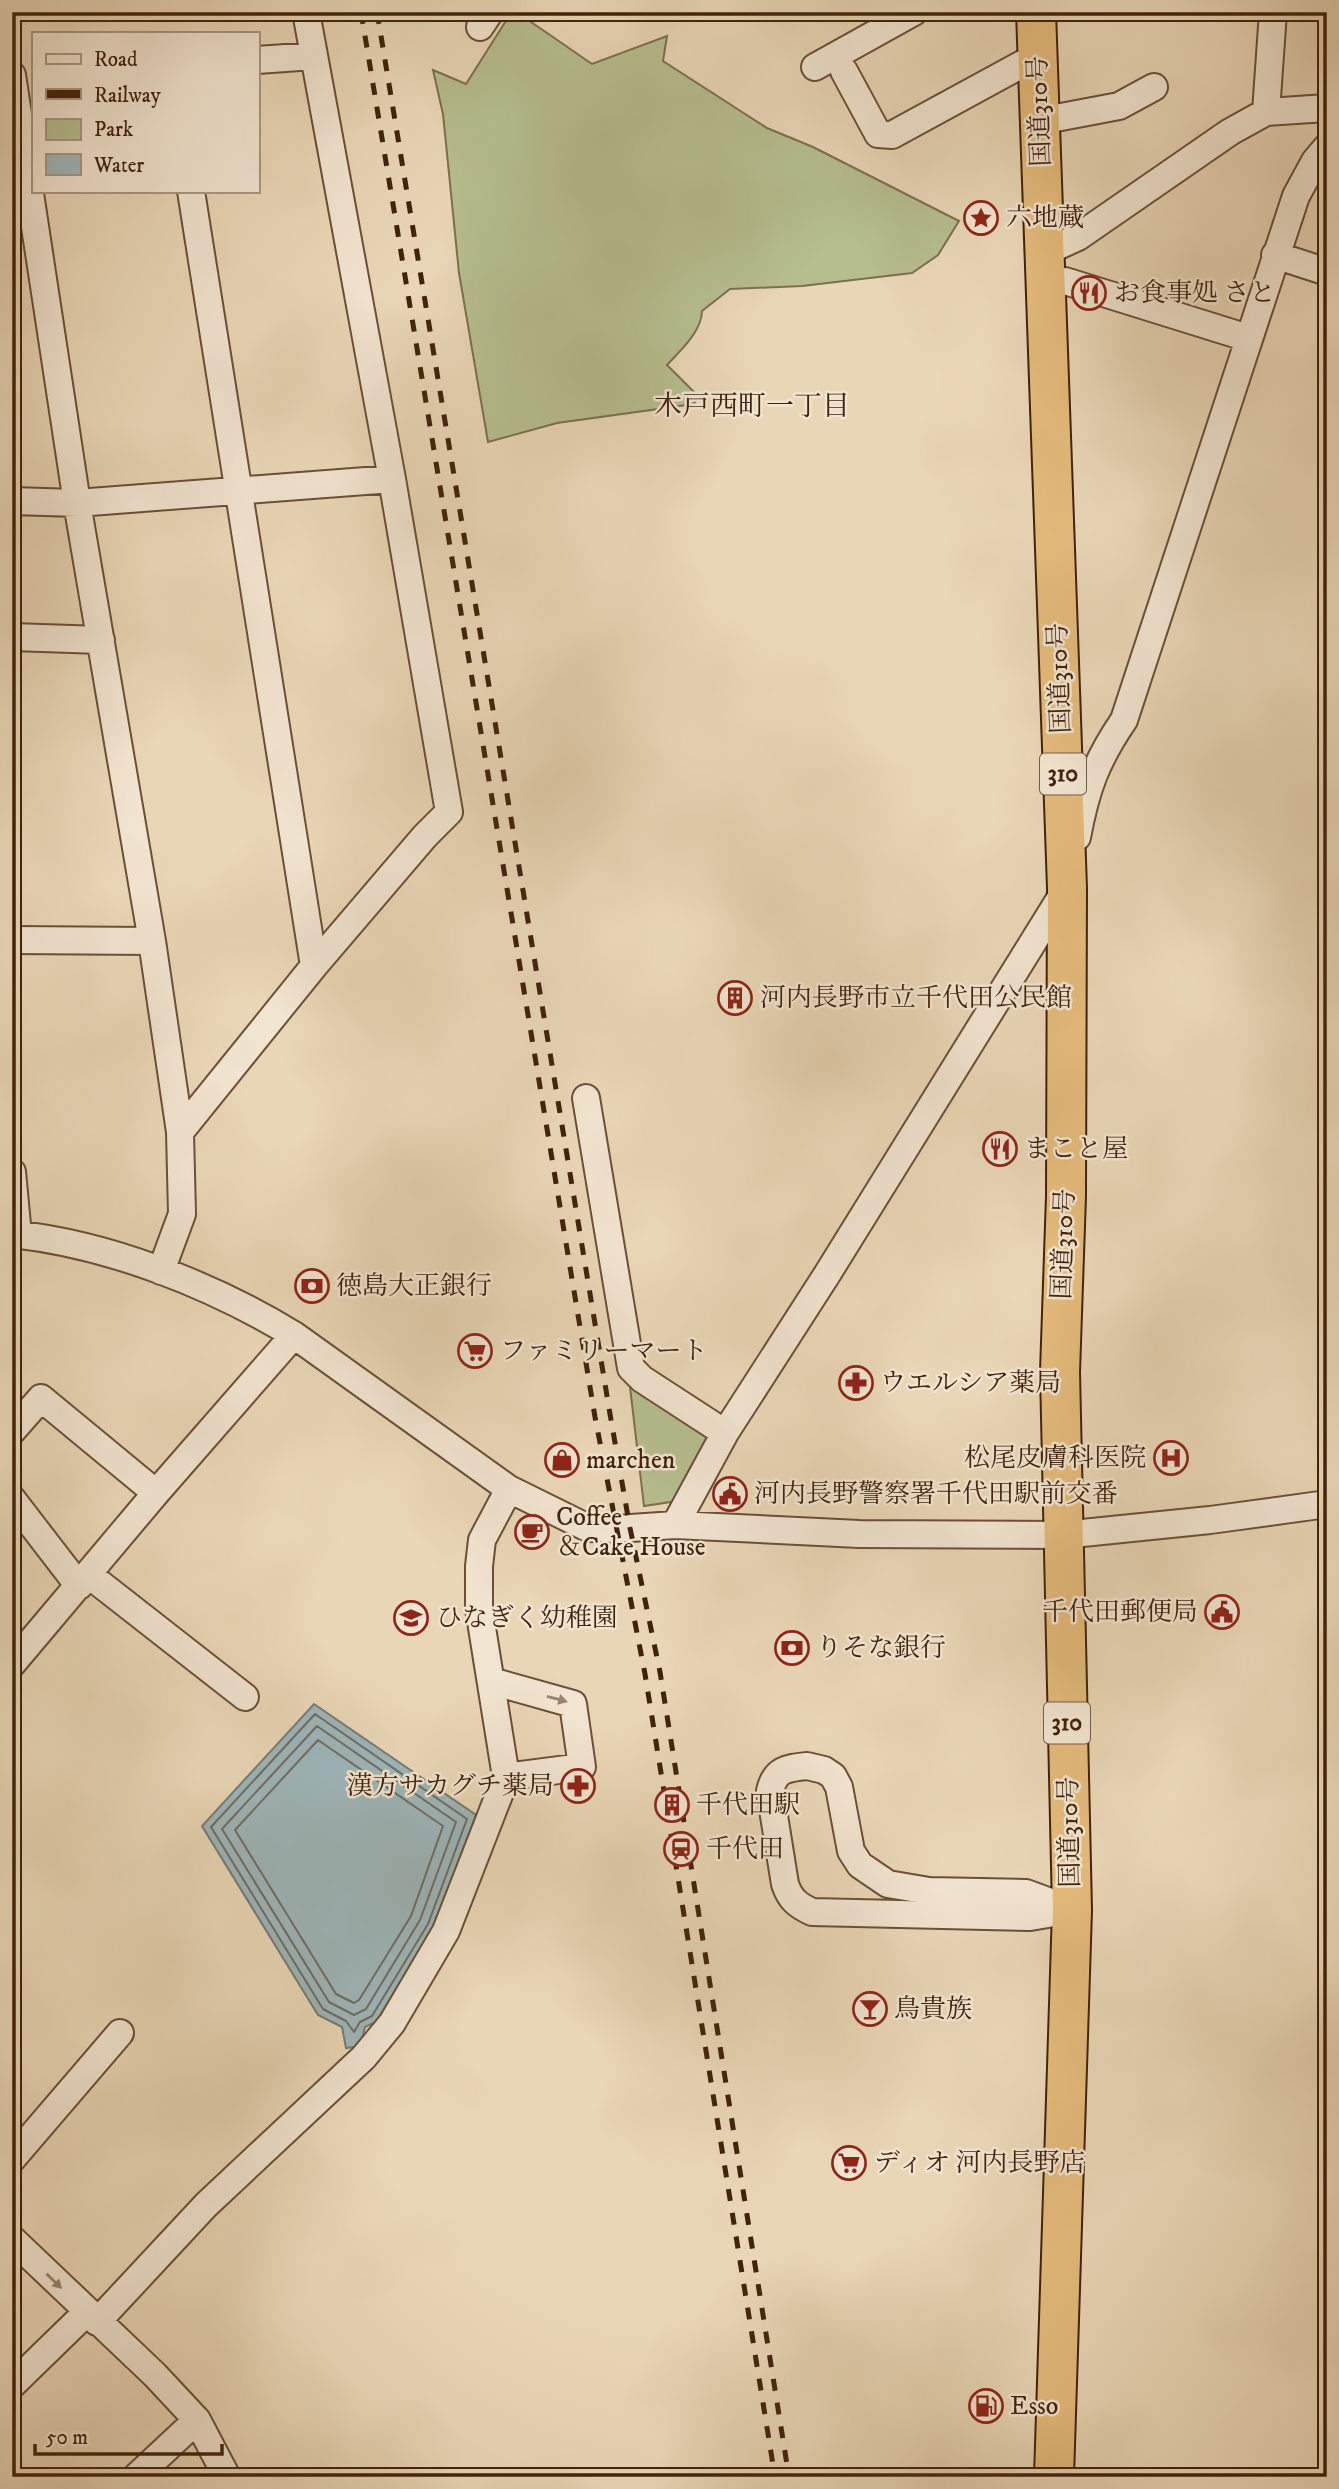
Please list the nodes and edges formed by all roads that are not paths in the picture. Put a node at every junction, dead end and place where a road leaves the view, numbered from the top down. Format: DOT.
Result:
graph roads {
  1 [pos="306,12"];
  2 [pos="914,12"];
  3 [pos="1036,12"];
  4 [pos="1273,12"];
  5 [pos="313,56"];
  6 [pos="1037,56"];
  7 [pos="259,60"];
  8 [pos="816,67"];
  9 [pos="844,71"];
  10 [pos="32,72"];
  11 [pos="12,74"];
  12 [pos="1154,86"];
  13 [pos="1327,108"];
  14 [pos="1266,112"];
  15 [pos="1040,121"];
  16 [pos="1327,147"];
  17 [pos="191,192"];
  18 [pos="1275,255"];
  19 [pos="1046,266"];
  20 [pos="1327,272"];
  21 [pos="1248,338"];
  22 [pos="392,479"];
  23 [pos="238,492"];
  24 [pos="12,501"];
  25 [pos="77,503"];
  26 [pos="12,637"];
  27 [pos="101,640"];
  28 [pos="1067,888"];
  29 [pos="12,940"];
  30 [pos="152,941"];
  31 [pos="314,966"];
  32 [pos="586,1098"];
  33 [pos="180,1132"];
  34 [pos="12,1172"];
  35 [pos="15,1234"];
  36 [pos="161,1271"];
  37 [pos="294,1335"];
  38 [pos="12,1431"];
  39 [pos="725,1433"];
  40 [pos="509,1489"];
  41 [pos="156,1493"];
  42 [pos="12,1499"];
  43 [pos="1327,1504"];
  44 [pos="675,1525"];
  45 [pos="1063,1535"];
  46 [pos="84,1581"];
  47 [pos="12,1664"];
  48 [pos="491,1681"];
  49 [pos="245,1697"];
  50 [pos="506,1777"];
  51 [pos="1072,1910"];
  52 [pos="120,2033"];
  53 [pos="12,2158"];
  54 [pos="12,2239"];
  55 [pos="92,2317"];
  56 [pos="12,2385"];
  57 [pos="197,2420"];
  58 [pos="136,2477"];
  59 [pos="227,2477"];
  60 [pos="1054,2477"];
  1 -- 5 [label="street"];
  2 -- 8 [label="street"];
  3 -- 6 [label="highway, 国道310号 / 310"];
  4 -- 14 [label="street"];
  5 -- 7 [label="street"];
  5 -- 22 [label="street"];
  6 -- 9 [label="street"];
  6 -- 15 [label="highway, 国道310号 / 310"];
  10 -- 11 [label="street"];
  11 -- 25 [label="street"];
  12 -- 15 [label="street"];
  13 -- 14 [label="street"];
  14 -- 19 [label="street"];
  15 -- 19 [label="highway, 国道310号 / 310"];
  16 -- 18 [label="street"];
  17 -- 23 [label="street"];
  18 -- 20 [label="street"];
  18 -- 21 [label="street"];
  19 -- 21 [label="street"];
  19 -- 28 [label="highway, 国道310号 / 310"];
  21 -- 28 [label="street"];
  22 -- 23 [label="street"];
  22 -- 31 [label="street"];
  23 -- 25 [label="street"];
  23 -- 31 [label="street"];
  24 -- 25 [label="street"];
  25 -- 27 [label="street"];
  26 -- 27 [label="street"];
  27 -- 30 [label="street"];
  28 -- 39 [label="street"];
  28 -- 45 [label="highway, 国道310号 / 310"];
  29 -- 30 [label="street"];
  30 -- 33 [label="street"];
  31 -- 33 [label="street"];
  32 -- 39 [label="street"];
  33 -- 36 [label="street"];
  34 -- 35 [label="street"];
  35 -- 36 [label="street"];
  36 -- 37 [label="street"];
  37 -- 40 [label="street"];
  37 -- 41 [label="street"];
  38 -- 41 [label="street"];
  39 -- 44 [label="street"];
  40 -- 44 [label="street"];
  40 -- 48 [label="street"];
  41 -- 46 [label="street"];
  42 -- 46 [label="street"];
  43 -- 45 [label="street"];
  44 -- 45 [label="street"];
  45 -- 51 [label="highway, 国道310号 / 310"];
  46 -- 47 [label="street"];
  46 -- 49 [label="street"];
  48 -- 50 [label="street"];
  48 -- 50 [label="street, one-way"];
  50 -- 55 [label="street"];
  51 -- 51 [label="street"];
  51 -- 60 [label="highway, 国道310号 / 310"];
  52 -- 53 [label="street"];
  54 -- 55 [label="street, one-way"];
  55 -- 56 [label="street"];
  55 -- 57 [label="street"];
  57 -- 58 [label="street"];
  57 -- 59 [label="street"];
}
